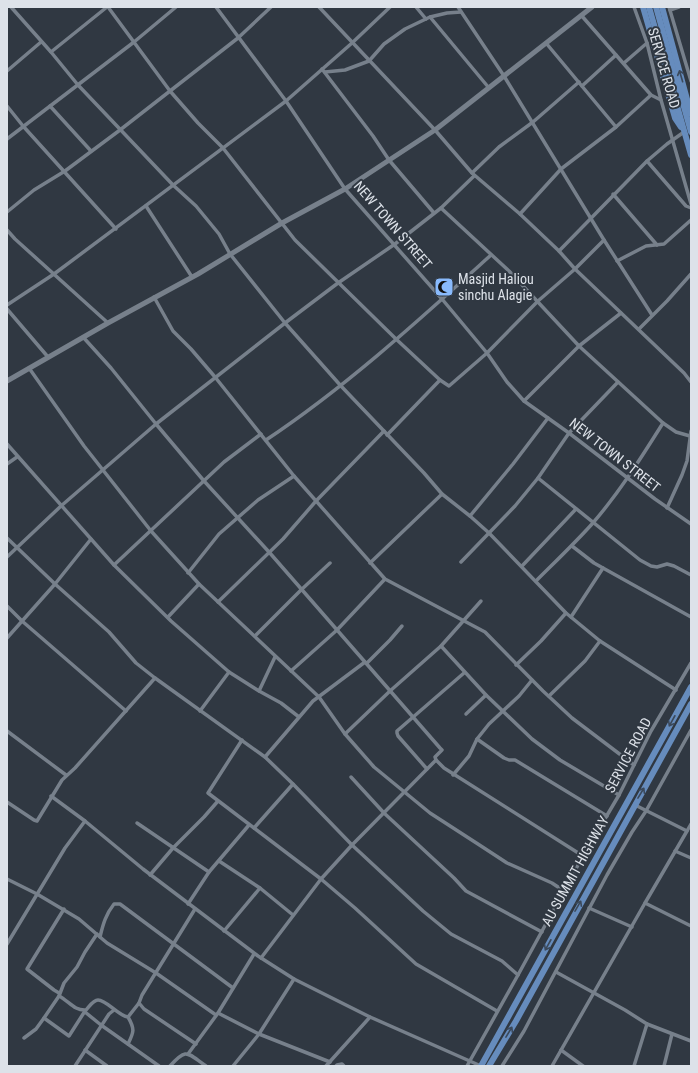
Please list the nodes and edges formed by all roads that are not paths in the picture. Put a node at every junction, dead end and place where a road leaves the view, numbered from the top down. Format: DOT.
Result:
graph roads {
  1 [pos="11,7"];
  2 [pos="108,7"];
  3 [pos="176,7"];
  4 [pos="216,7"];
  5 [pos="271,7"];
  6 [pos="319,7"];
  7 [pos="390,7"];
  8 [pos="416,7"];
  9 [pos="458,7"];
  10 [pos="592,7"];
  11 [pos="634,7"];
  12 [pos="644,7"];
  13 [pos="649,7"];
  14 [pos="656,7"];
  15 [pos="662,7"];
  16 [pos="679,7"];
  17 [pos="670,9"];
  18 [pos="461,12"];
  19 [pos="581,15"];
  20 [pos="428,18"];
  21 [pos="238,38"];
  22 [pos="41,42"];
  23 [pos="134,42"];
  24 [pos="352,43"];
  25 [pos="546,43"];
  26 [pos="647,43"];
  27 [pos="51,52"];
  28 [pos="616,55"];
  29 [pos="685,59"];
  30 [pos="369,61"];
  31 [pos="624,63"];
  32 [pos="691,68"];
  33 [pos="7,71"];
  34 [pos="323,71"];
  35 [pos="504,76"];
  36 [pos="691,81"];
  37 [pos="580,84"];
  38 [pos="78,85"];
  39 [pos="489,88"];
  40 [pos="170,91"];
  41 [pos="651,95"];
  42 [pos="661,100"];
  43 [pos="286,102"];
  44 [pos="7,106"];
  45 [pos="50,106"];
  46 [pos="691,114"];
  47 [pos="533,122"];
  48 [pos="23,126"];
  49 [pos="616,127"];
  50 [pos="120,130"];
  51 [pos="435,130"];
  52 [pos="686,130"];
  53 [pos="7,139"];
  54 [pos="673,139"];
  55 [pos="223,148"];
  56 [pos="91,151"];
  57 [pos="691,156"];
  58 [pos="389,160"];
  59 [pos="647,161"];
  60 [pos="561,169"];
  61 [pos="65,171"];
  62 [pos="473,174"];
  63 [pos="173,185"];
  64 [pos="345,188"];
  65 [pos="613,194"];
  66 [pos="691,204"];
  67 [pos="146,206"];
  68 [pos="441,208"];
  69 [pos="691,208"];
  70 [pos="7,212"];
  71 [pos="434,213"];
  72 [pos="520,214"];
  73 [pos="591,217"];
  74 [pos="691,220"];
  75 [pos="282,223"];
  76 [pos="116,229"];
  77 [pos="7,230"];
  78 [pos="604,240"];
  79 [pos="395,244"];
  80 [pos="657,245"];
  81 [pos="558,251"];
  82 [pos="230,254"];
  83 [pos="491,255"];
  84 [pos="617,261"];
  85 [pos="575,269"];
  86 [pos="54,274"];
  87 [pos="691,274"];
  88 [pos="192,277"];
  89 [pos="338,283"];
  90 [pos="154,297"];
  91 [pos="442,298"];
  92 [pos="538,301"];
  93 [pos="7,305"];
  94 [pos="7,309"];
  95 [pos="620,313"];
  96 [pos="652,316"];
  97 [pos="108,323"];
  98 [pos="285,323"];
  99 [pos="639,329"];
  100 [pos="83,337"];
  101 [pos="396,339"];
  102 [pos="579,346"];
  103 [pos="487,354"];
  104 [pos="48,358"];
  105 [pos="29,368"];
  106 [pos="215,377"];
  107 [pos="440,380"];
  108 [pos="7,381"];
  109 [pos="618,382"];
  110 [pos="691,382"];
  111 [pos="341,386"];
  112 [pos="524,401"];
  113 [pos="548,418"];
  114 [pos="663,423"];
  115 [pos="156,424"];
  116 [pos="384,431"];
  117 [pos="691,431"];
  118 [pos="569,433"];
  119 [pos="261,434"];
  120 [pos="388,434"];
  121 [pos="690,436"];
  122 [pos="266,440"];
  123 [pos="7,444"];
  124 [pos="17,457"];
  125 [pos="7,464"];
  126 [pos="103,470"];
  127 [pos="294,476"];
  128 [pos="538,478"];
  129 [pos="627,479"];
  130 [pos="204,481"];
  131 [pos="442,494"];
  132 [pos="316,501"];
  133 [pos="61,506"];
  134 [pos="668,508"];
  135 [pos="576,509"];
  136 [pos="238,516"];
  137 [pos="470,516"];
  138 [pos="593,523"];
  139 [pos="691,524"];
  140 [pos="151,531"];
  141 [pos="489,533"];
  142 [pos="7,538"];
  143 [pos="91,539"];
  144 [pos="572,546"];
  145 [pos="17,548"];
  146 [pos="269,552"];
  147 [pos="7,557"];
  148 [pos="462,562"];
  149 [pos="370,563"];
  150 [pos="330,564"];
  151 [pos="114,565"];
  152 [pos="522,566"];
  153 [pos="603,568"];
  154 [pos="188,573"];
  155 [pos="691,575"];
  156 [pos="385,579"];
  157 [pos="536,581"];
  158 [pos="55,584"];
  159 [pos="199,584"];
  160 [pos="301,590"];
  161 [pos="481,601"];
  162 [pos="218,602"];
  163 [pos="7,606"];
  164 [pos="566,613"];
  165 [pos="571,617"];
  166 [pos="691,617"];
  167 [pos="168,618"];
  168 [pos="22,621"];
  169 [pos="464,621"];
  170 [pos="402,626"];
  171 [pos="337,630"];
  172 [pos="255,636"];
  173 [pos="7,638"];
  174 [pos="600,641"];
  175 [pos="441,646"];
  176 [pos="275,657"];
  177 [pos="366,662"];
  178 [pos="691,663"];
  179 [pos="516,664"];
  180 [pos="291,671"];
  181 [pos="229,672"];
  182 [pos="464,672"];
  183 [pos="155,678"];
  184 [pos="532,680"];
  185 [pos="691,687"];
  186 [pos="676,690"];
  187 [pos="259,691"];
  188 [pos="390,691"];
  189 [pos="486,695"];
  190 [pos="549,696"];
  191 [pos="318,697"];
  192 [pos="691,704"];
  193 [pos="126,711"];
  194 [pos="200,711"];
  195 [pos="502,711"];
  196 [pos="466,714"];
  197 [pos="299,717"];
  198 [pos="413,717"];
  199 [pos="691,730"];
  200 [pos="7,731"];
  201 [pos="345,734"];
  202 [pos="477,739"];
  203 [pos="242,740"];
  204 [pos="264,757"];
  205 [pos="436,760"];
  206 [pos="634,765"];
  207 [pos="427,769"];
  208 [pos="66,775"];
  209 [pos="453,775"];
  210 [pos="351,777"];
  211 [pos="293,784"];
  212 [pos="404,793"];
  213 [pos="619,795"];
  214 [pos="51,796"];
  215 [pos="218,801"];
  216 [pos="7,802"];
  217 [pos="634,804"];
  218 [pos="646,811"];
  219 [pos="384,814"];
  220 [pos="607,816"];
  221 [pos="85,820"];
  222 [pos="137,823"];
  223 [pos="691,824"];
  224 [pos="249,825"];
  225 [pos="254,828"];
  226 [pos="687,830"];
  227 [pos="352,845"];
  228 [pos="173,848"];
  229 [pos="675,851"];
  230 [pos="583,856"];
  231 [pos="691,858"];
  232 [pos="219,861"];
  233 [pos="209,872"];
  234 [pos="150,875"];
  235 [pos="7,879"];
  236 [pos="321,879"];
  237 [pos="260,888"];
  238 [pos="564,891"];
  239 [pos="37,894"];
  240 [pos="645,903"];
  241 [pos="188,904"];
  242 [pos="589,908"];
  243 [pos="195,909"];
  244 [pos="64,910"];
  245 [pos="293,915"];
  246 [pos="691,926"];
  247 [pos="632,927"];
  248 [pos="224,931"];
  249 [pos="542,932"];
  250 [pos="99,935"];
  251 [pos="7,944"];
  252 [pos="174,944"];
  253 [pos="254,954"];
  254 [pos="261,958"];
  255 [pos="556,972"];
  256 [pos="156,973"];
  257 [pos="518,975"];
  258 [pos="294,979"];
  259 [pos="233,988"];
  260 [pos="595,993"];
  261 [pos="59,994"];
  262 [pos="139,1003"];
  263 [pos="114,1010"];
  264 [pos="86,1011"];
  265 [pos="497,1011"];
  266 [pos="217,1014"];
  267 [pos="128,1017"];
  268 [pos="370,1017"];
  269 [pos="44,1018"];
  270 [pos="647,1024"];
  271 [pos="101,1025"];
  272 [pos="258,1034"];
  273 [pos="672,1034"];
  274 [pos="24,1038"];
  275 [pos="691,1040"];
  276 [pos="128,1044"];
  277 [pos="196,1044"];
  278 [pos="85,1050"];
  279 [pos="562,1050"];
  280 [pos="188,1054"];
  281 [pos="470,1060"];
  282 [pos="330,1062"];
  283 [pos="74,1066"];
  284 [pos="107,1066"];
  285 [pos="159,1066"];
  286 [pos="170,1066"];
  287 [pos="206,1066"];
  288 [pos="233,1066"];
  289 [pos="326,1066"];
  290 [pos="336,1066"];
  291 [pos="344,1066"];
  292 [pos="466,1066"];
  293 [pos="481,1066"];
  294 [pos="489,1066"];
  295 [pos="502,1066"];
  296 [pos="552,1066"];
  297 [pos="583,1066"];
  298 [pos="634,1066"];
  299 [pos="664,1066"];
  1 -- 22 [label="street"];
  2 -- 23 [label="street"];
  2 -- 27 [label="street"];
  3 -- 23 [label="street"];
  4 -- 21 [label="street, NEW TOWN STREET"];
  5 -- 21 [label="street"];
  6 -- 24 [label="street"];
  7 -- 24 [label="street"];
  8 -- 20 [label="street"];
  9 -- 18 [label="street"];
  10 -- 19 [label="street"];
  11 -- 26 [label="street, SERVICE ROAD"];
  12 -- 52 [label="main road"];
  13 -- 52 [label="main road"];
  14 -- 52 [label="main road"];
  46 -- 15 [label="main road, one-way"];
  16 -- 17 [label="street"];
  17 -- 29 [label="street, SERVICE ROAD"];
  18 -- 20 [label="street"];
  18 -- 35 [label="street"];
  19 -- 25 [label="street"];
  19 -- 28 [label="street"];
  20 -- 30 [label="street"];
  20 -- 39 [label="street"];
  21 -- 40 [label="street"];
  21 -- 43 [label="street, NEW TOWN STREET"];
  22 -- 27 [label="street"];
  22 -- 33 [label="street"];
  23 -- 38 [label="street"];
  23 -- 40 [label="street"];
  24 -- 30 [label="street"];
  24 -- 34 [label="street"];
  25 -- 35 [label="street"];
  25 -- 37 [label="street"];
  26 -- 31 [label="street"];
  26 -- 42 [label="street, SERVICE ROAD"];
  27 -- 38 [label="street"];
  28 -- 31 [label="street"];
  28 -- 37 [label="street"];
  29 -- 32 [label="street"];
  29 -- 36 [label="street, SERVICE ROAD"];
  30 -- 34 [label="street"];
  30 -- 51 [label="street"];
  31 -- 41 [label="street"];
  34 -- 43 [label="street"];
  34 -- 58 [label="street"];
  35 -- 39 [label="street"];
  35 -- 47 [label="street"];
  37 -- 47 [label="street"];
  37 -- 49 [label="street"];
  38 -- 45 [label="street"];
  38 -- 50 [label="street"];
  39 -- 51 [label="street"];
  40 -- 50 [label="street"];
  40 -- 55 [label="street"];
  41 -- 42 [label="street"];
  41 -- 49 [label="street"];
  42 -- 54 [label="street, SERVICE ROAD"];
  43 -- 55 [label="street"];
  43 -- 64 [label="street, NEW TOWN STREET"];
  44 -- 48 [label="street"];
  45 -- 48 [label="street"];
  45 -- 56 [label="street"];
  47 -- 60 [label="street"];
  47 -- 62 [label="street"];
  48 -- 53 [label="street"];
  48 -- 61 [label="street"];
  49 -- 60 [label="street"];
  50 -- 56 [label="street"];
  50 -- 63 [label="street"];
  51 -- 58 [label="street"];
  51 -- 62 [label="street"];
  52 -- 54 [label="street"];
  52 -- 57 [label="main road"];
  54 -- 59 [label="street"];
  54 -- 66 [label="street, SERVICE ROAD"];
  55 -- 63 [label="street"];
  55 -- 75 [label="street"];
  56 -- 61 [label="street"];
  58 -- 64 [label="street"];
  58 -- 71 [label="street"];
  59 -- 65 [label="street"];
  59 -- 69 [label="street"];
  60 -- 72 [label="street"];
  60 -- 73 [label="street"];
  61 -- 70 [label="street"];
  61 -- 76 [label="street"];
  62 -- 68 [label="street"];
  62 -- 72 [label="street"];
  63 -- 67 [label="street"];
  63 -- 82 [label="street"];
  64 -- 75 [label="street"];
  64 -- 79 [label="street, NEW TOWN STREET"];
  65 -- 73 [label="street"];
  65 -- 80 [label="street"];
  67 -- 76 [label="street"];
  67 -- 88 [label="street"];
  68 -- 71 [label="street"];
  68 -- 83 [label="street"];
  71 -- 79 [label="street"];
  72 -- 81 [label="street"];
  73 -- 78 [label="street"];
  73 -- 81 [label="street"];
  74 -- 80 [label="street"];
  75 -- 82 [label="street"];
  75 -- 89 [label="street"];
  76 -- 86 [label="street"];
  77 -- 86 [label="street"];
  78 -- 84 [label="street"];
  78 -- 85 [label="street"];
  79 -- 89 [label="street"];
  79 -- 91 [label="street, NEW TOWN STREET"];
  80 -- 84 [label="street"];
  81 -- 85 [label="street"];
  82 -- 88 [label="street"];
  82 -- 98 [label="street"];
  83 -- 91 [label="street"];
  83 -- 92 [label="street"];
  84 -- 96 [label="street"];
  85 -- 92 [label="street"];
  85 -- 95 [label="street"];
  86 -- 93 [label="street"];
  86 -- 97 [label="street"];
  87 -- 96 [label="street"];
  88 -- 90 [label="street"];
  89 -- 98 [label="street"];
  89 -- 101 [label="street"];
  90 -- 97 [label="street"];
  90 -- 106 [label="street"];
  91 -- 101 [label="street"];
  91 -- 103 [label="street, NEW TOWN STREET"];
  92 -- 102 [label="street"];
  92 -- 103 [label="street"];
  94 -- 104 [label="street"];
  95 -- 99 [label="street"];
  95 -- 102 [label="street"];
  96 -- 99 [label="street"];
  97 -- 100 [label="street"];
  98 -- 106 [label="street"];
  98 -- 111 [label="street"];
  99 -- 110 [label="street"];
  100 -- 104 [label="street"];
  100 -- 115 [label="street"];
  101 -- 107 [label="street"];
  101 -- 111 [label="street"];
  102 -- 109 [label="street"];
  102 -- 112 [label="street"];
  103 -- 107 [label="street"];
  103 -- 112 [label="street, NEW TOWN STREET"];
  104 -- 105 [label="street"];
  105 -- 108 [label="street"];
  105 -- 126 [label="street"];
  106 -- 115 [label="street"];
  106 -- 119 [label="street"];
  107 -- 120 [label="street"];
  109 -- 114 [label="street"];
  109 -- 118 [label="street"];
  111 -- 116 [label="street"];
  111 -- 122 [label="street"];
  112 -- 113 [label="street, NEW TOWN STREET"];
  113 -- 118 [label="street, NEW TOWN STREET"];
  113 -- 137 [label="street"];
  114 -- 121 [label="street"];
  114 -- 129 [label="street"];
  115 -- 126 [label="street"];
  115 -- 130 [label="street"];
  116 -- 120 [label="street"];
  116 -- 132 [label="street"];
  117 -- 121 [label="street"];
  118 -- 128 [label="street"];
  118 -- 129 [label="street, NEW TOWN STREET"];
  119 -- 122 [label="street"];
  119 -- 130 [label="street"];
  120 -- 131 [label="street"];
  121 -- 134 [label="street"];
  122 -- 127 [label="street"];
  123 -- 124 [label="street"];
  124 -- 125 [label="street"];
  124 -- 133 [label="street"];
  126 -- 133 [label="street"];
  126 -- 140 [label="street"];
  127 -- 132 [label="street"];
  127 -- 136 [label="street"];
  128 -- 135 [label="street"];
  128 -- 141 [label="street"];
  129 -- 134 [label="street, NEW TOWN STREET"];
  129 -- 138 [label="street"];
  130 -- 136 [label="street"];
  130 -- 140 [label="street"];
  131 -- 137 [label="street"];
  131 -- 149 [label="street"];
  132 -- 146 [label="street"];
  132 -- 149 [label="street"];
  133 -- 143 [label="street"];
  133 -- 145 [label="street"];
  134 -- 139 [label="street, NEW TOWN STREET"];
  135 -- 138 [label="street"];
  135 -- 152 [label="street"];
  136 -- 146 [label="street"];
  136 -- 154 [label="street"];
  137 -- 141 [label="street"];
  138 -- 144 [label="street"];
  138 -- 155 [label="street"];
  140 -- 151 [label="street"];
  140 -- 154 [label="street"];
  141 -- 148 [label="street"];
  141 -- 152 [label="street"];
  142 -- 145 [label="street"];
  143 -- 151 [label="street"];
  143 -- 158 [label="street"];
  144 -- 153 [label="street"];
  144 -- 157 [label="street"];
  145 -- 147 [label="street"];
  145 -- 158 [label="street"];
  146 -- 160 [label="street"];
  146 -- 162 [label="street"];
  149 -- 156 [label="street"];
  150 -- 160 [label="street"];
  151 -- 167 [label="street"];
  152 -- 157 [label="street"];
  153 -- 165 [label="street"];
  153 -- 166 [label="street"];
  154 -- 159 [label="street"];
  156 -- 169 [label="street"];
  156 -- 171 [label="street"];
  157 -- 164 [label="street"];
  158 -- 168 [label="street"];
  158 -- 183 [label="street"];
  159 -- 162 [label="street"];
  159 -- 167 [label="street"];
  160 -- 171 [label="street"];
  160 -- 172 [label="street"];
  161 -- 169 [label="street"];
  162 -- 172 [label="street"];
  163 -- 168 [label="street"];
  164 -- 165 [label="street"];
  164 -- 179 [label="street"];
  165 -- 174 [label="street"];
  167 -- 181 [label="street"];
  168 -- 173 [label="street"];
  168 -- 193 [label="street"];
  169 -- 175 [label="street"];
  169 -- 179 [label="street"];
  170 -- 177 [label="street"];
  171 -- 177 [label="street"];
  171 -- 180 [label="street"];
  172 -- 176 [label="street"];
  174 -- 186 [label="street"];
  174 -- 190 [label="street"];
  175 -- 182 [label="street"];
  175 -- 188 [label="street"];
  176 -- 180 [label="street"];
  176 -- 187 [label="street"];
  177 -- 188 [label="street"];
  177 -- 191 [label="street"];
  178 -- 186 [label="street, SERVICE ROAD"];
  179 -- 184 [label="street"];
  180 -- 191 [label="street"];
  181 -- 187 [label="street"];
  181 -- 194 [label="street"];
  182 -- 189 [label="street"];
  182 -- 198 [label="street"];
  183 -- 193 [label="street"];
  183 -- 194 [label="street"];
  184 -- 190 [label="street"];
  184 -- 195 [label="street"];
  185 -- 293 [label="main road, AU SUMMIT HIGHWAY, one-way"];
  186 -- 206 [label="street, SERVICE ROAD"];
  187 -- 197 [label="street"];
  188 -- 198 [label="street"];
  188 -- 201 [label="street"];
  189 -- 195 [label="street"];
  189 -- 196 [label="street"];
  190 -- 206 [label="street"];
  191 -- 197 [label="street"];
  191 -- 201 [label="street"];
  217 -- 192 [label="main road, AU SUMMIT HIGHWAY, one-way"];
  193 -- 208 [label="street"];
  194 -- 203 [label="street"];
  195 -- 202 [label="street"];
  195 -- 213 [label="street"];
  197 -- 204 [label="street"];
  198 -- 205 [label="street"];
  198 -- 207 [label="street"];
  199 -- 218 [label="street"];
  200 -- 208 [label="street"];
  201 -- 212 [label="street"];
  202 -- 209 [label="street"];
  202 -- 220 [label="street"];
  203 -- 204 [label="street"];
  203 -- 215 [label="street"];
  204 -- 211 [label="street"];
  205 -- 207 [label="street"];
  205 -- 209 [label="street"];
  206 -- 213 [label="street, SERVICE ROAD"];
  207 -- 212 [label="street"];
  208 -- 214 [label="street"];
  209 -- 230 [label="street"];
  210 -- 219 [label="street"];
  211 -- 225 [label="street"];
  211 -- 227 [label="street"];
  212 -- 219 [label="street"];
  212 -- 238 [label="street"];
  213 -- 220 [label="street, SERVICE ROAD"];
  214 -- 216 [label="street"];
  214 -- 221 [label="street"];
  215 -- 224 [label="street"];
  215 -- 228 [label="street"];
  217 -- 218 [label="street"];
  294 -- 217 [label="main road, AU SUMMIT HIGHWAY, one-way"];
  218 -- 226 [label="street"];
  218 -- 242 [label="street"];
  219 -- 227 [label="street"];
  219 -- 249 [label="street"];
  220 -- 230 [label="street, SERVICE ROAD"];
  221 -- 234 [label="street"];
  221 -- 239 [label="street"];
  222 -- 228 [label="street"];
  223 -- 226 [label="street"];
  224 -- 225 [label="street"];
  224 -- 232 [label="street"];
  225 -- 236 [label="street"];
  226 -- 229 [label="street"];
  227 -- 236 [label="street"];
  227 -- 257 [label="street"];
  228 -- 233 [label="street"];
  228 -- 234 [label="street"];
  229 -- 231 [label="street"];
  229 -- 240 [label="street"];
  230 -- 238 [label="street, SERVICE ROAD"];
  232 -- 233 [label="street"];
  232 -- 237 [label="street"];
  233 -- 241 [label="street"];
  234 -- 241 [label="street"];
  235 -- 239 [label="street"];
  236 -- 245 [label="street"];
  236 -- 265 [label="street"];
  237 -- 245 [label="street"];
  237 -- 248 [label="street"];
  238 -- 249 [label="street, SERVICE ROAD"];
  239 -- 244 [label="street"];
  239 -- 251 [label="street"];
  240 -- 246 [label="street"];
  240 -- 247 [label="street"];
  241 -- 243 [label="street"];
  242 -- 247 [label="street"];
  242 -- 255 [label="street"];
  243 -- 248 [label="street"];
  243 -- 252 [label="street"];
  244 -- 250 [label="street"];
  244 -- 261 [label="street"];
  245 -- 254 [label="street"];
  247 -- 260 [label="street"];
  248 -- 253 [label="street"];
  249 -- 257 [label="street, SERVICE ROAD"];
  250 -- 252 [label="street"];
  250 -- 256 [label="street"];
  250 -- 261 [label="street"];
  252 -- 256 [label="street"];
  252 -- 259 [label="street"];
  253 -- 254 [label="street"];
  253 -- 259 [label="street"];
  254 -- 258 [label="street"];
  255 -- 260 [label="street"];
  255 -- 295 [label="street"];
  256 -- 262 [label="street"];
  256 -- 266 [label="street"];
  257 -- 265 [label="street, SERVICE ROAD"];
  258 -- 268 [label="street"];
  258 -- 272 [label="street"];
  259 -- 266 [label="street"];
  260 -- 270 [label="street"];
  260 -- 279 [label="street"];
  261 -- 264 [label="street"];
  261 -- 269 [label="street"];
  262 -- 267 [label="street"];
  262 -- 277 [label="street"];
  263 -- 264 [label="street"];
  263 -- 267 [label="street"];
  263 -- 271 [label="street"];
  264 -- 269 [label="street"];
  264 -- 271 [label="street"];
  265 -- 281 [label="street, SERVICE ROAD"];
  266 -- 272 [label="street"];
  266 -- 277 [label="street"];
  267 -- 276 [label="street"];
  268 -- 281 [label="street"];
  268 -- 282 [label="street"];
  269 -- 274 [label="street"];
  270 -- 273 [label="street"];
  270 -- 298 [label="street"];
  271 -- 276 [label="street"];
  271 -- 278 [label="street"];
  272 -- 282 [label="street"];
  272 -- 288 [label="street"];
  273 -- 275 [label="street"];
  273 -- 299 [label="street"];
  276 -- 285 [label="street"];
  277 -- 280 [label="street"];
  278 -- 283 [label="street"];
  278 -- 284 [label="street"];
  279 -- 296 [label="street"];
  279 -- 297 [label="street"];
  280 -- 286 [label="street"];
  280 -- 287 [label="street"];
  281 -- 292 [label="street, SERVICE ROAD"];
  281 -- 293 [label="street"];
  282 -- 289 [label="street"];
  290 -- 291 [label="street"];
}
